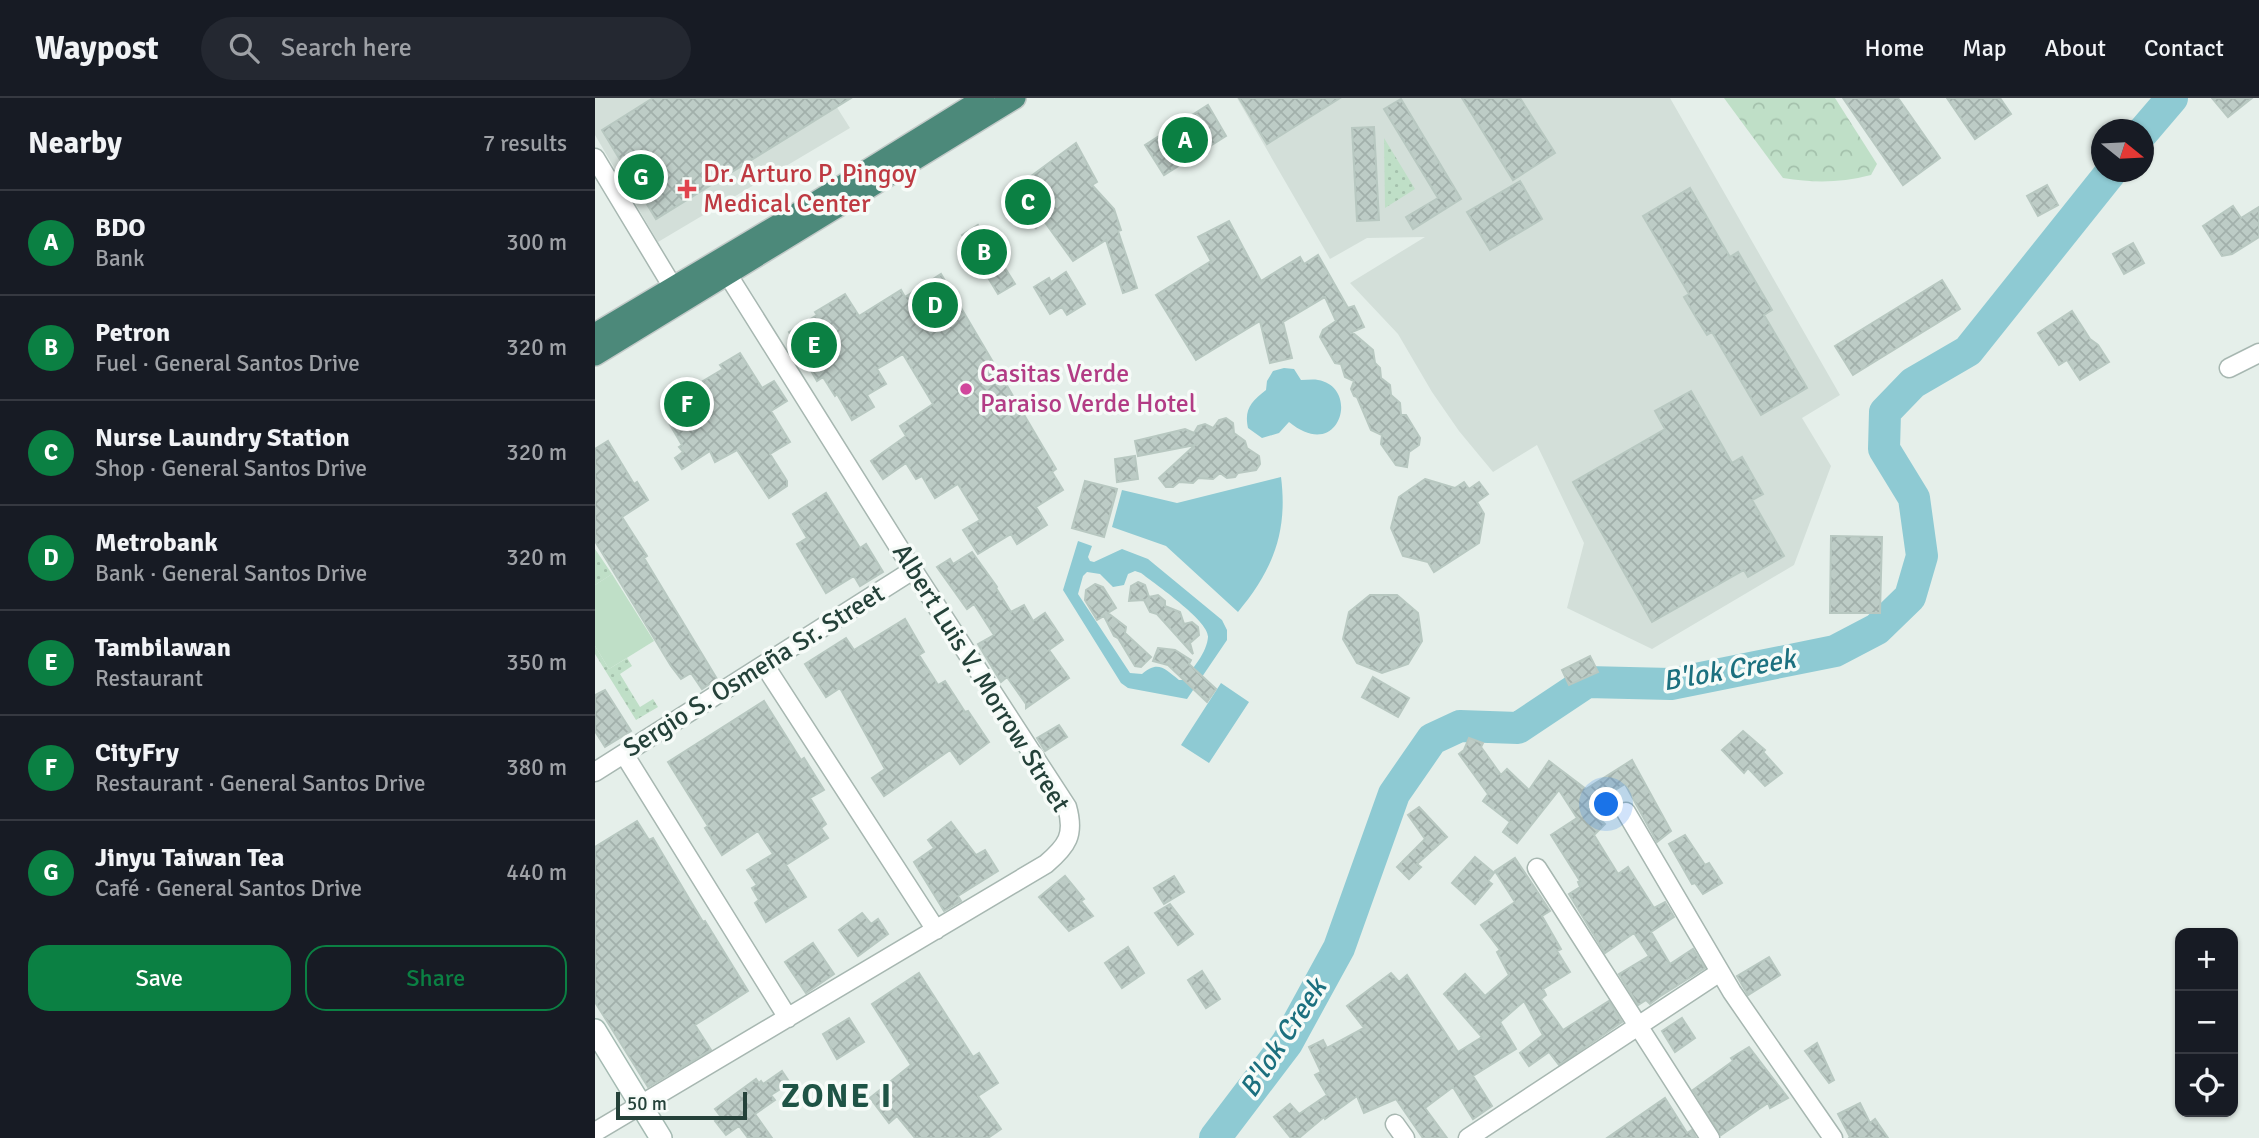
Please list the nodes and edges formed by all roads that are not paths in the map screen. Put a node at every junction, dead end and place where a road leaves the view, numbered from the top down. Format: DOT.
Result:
graph roads {
  1 [pos="984,98"];
  2 [pos="1015,98"];
  3 [pos="595,158"];
  4 [pos="723,267"];
  5 [pos="678,294"];
  6 [pos="595,334"];
  7 [pos="2259,353"];
  8 [pos="595,355"];
  9 [pos="2229,368"];
  10 [pos="913,570"];
  11 [pos="765,666"];
  12 [pos="624,754"];
  13 [pos="595,772"];
  14 [pos="1626,812"];
  15 [pos="1537,868"];
  16 [pos="936,930"];
  17 [pos="1720,972"];
  18 [pos="788,1018"];
  19 [pos="1639,1027"];
  20 [pos="595,1030"];
  21 [pos="642,1107"];
  22 [pos="595,1132"];
  23 [pos="661,1138"];
  24 [pos="1468,1138"];
  25 [pos="1710,1138"];
  26 [pos="1833,1138"];
  1 -- 4 [label="highway"];
  2 -- 4 [label="highway"];
  3 -- 5 [label="street"];
  4 -- 5 [label="highway"];
  4 -- 10 [label="street, Albert Luis V. Morrow Street"];
  5 -- 6 [label="highway"];
  5 -- 8 [label="highway"];
  7 -- 9 [label="street"];
  10 -- 11 [label="street, Sergio S. Osmeña Sr. Street"];
  10 -- 16 [label="street, Albert Luis V. Morrow Street"];
  11 -- 12 [label="street, Sergio S. Osmeña Sr. Street"];
  11 -- 16 [label="street"];
  12 -- 13 [label="street, Sergio S. Osmeña Sr. Street"];
  12 -- 18 [label="street"];
  14 -- 17 [label="street"];
  15 -- 19 [label="street"];
  16 -- 18 [label="street, Albert Luis V. Morrow Street"];
  17 -- 19 [label="street"];
  17 -- 26 [label="street"];
  18 -- 21 [label="street, Albert Luis V. Morrow Street"];
  19 -- 24 [label="street"];
  19 -- 25 [label="street"];
  20 -- 21 [label="main road"];
  21 -- 22 [label="street, Albert Luis V. Morrow Street"];
  21 -- 23 [label="main road"];
}
